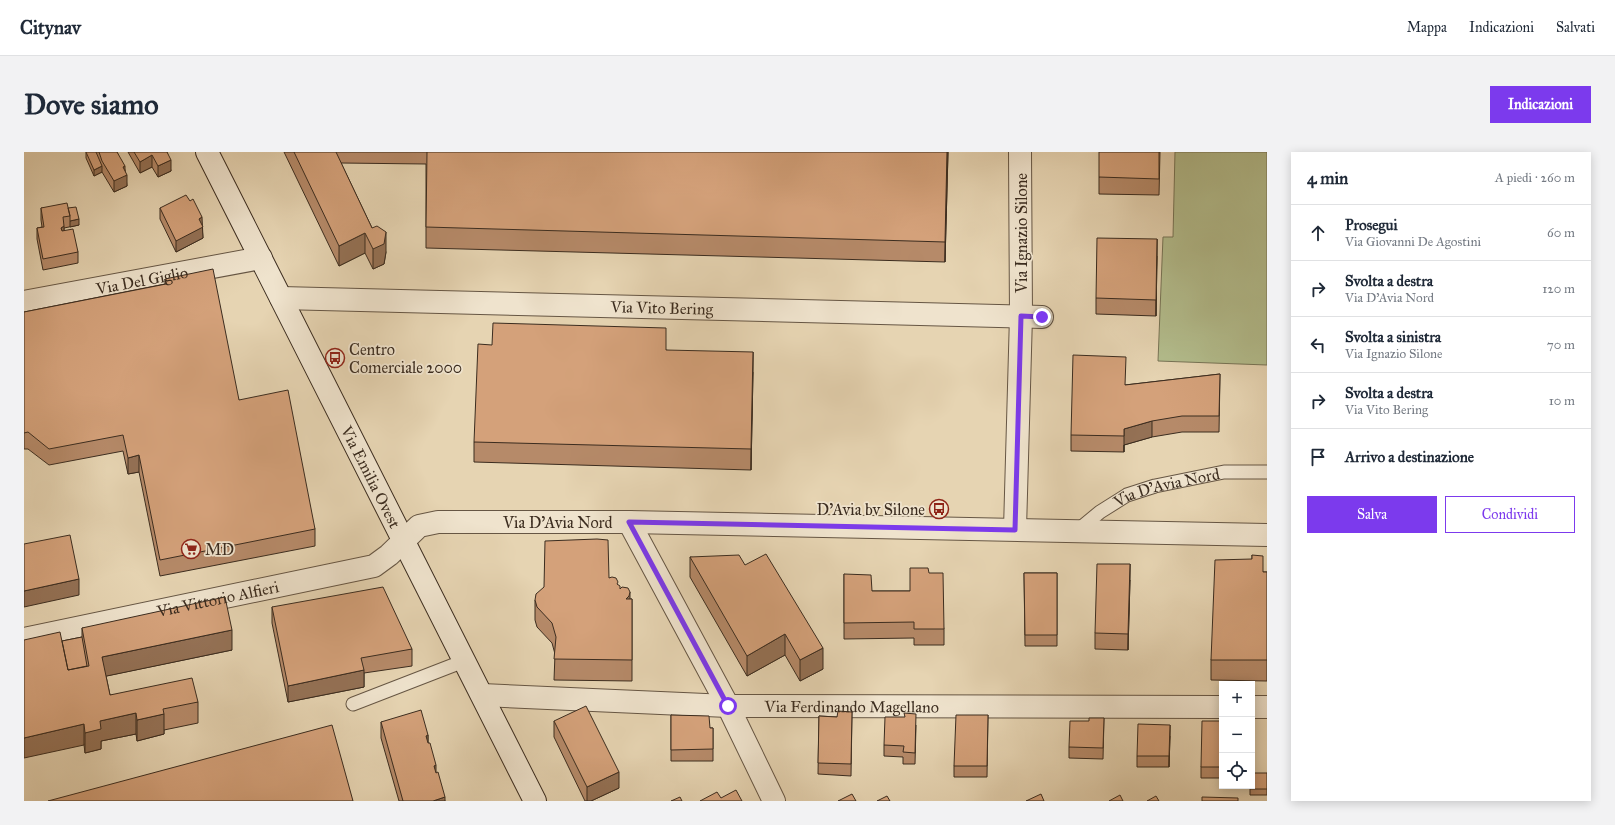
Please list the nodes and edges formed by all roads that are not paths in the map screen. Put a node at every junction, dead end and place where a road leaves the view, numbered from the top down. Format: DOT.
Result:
graph roads {
  1 [pos="207,152"];
  2 [pos="1020,152"];
  3 [pos="261,258"];
  4 [pos="281,298"];
  5 [pos="24,302"];
  6 [pos="1032,317"];
  7 [pos="1267,472"];
  8 [pos="629,522"];
  9 [pos="1015,530"];
  10 [pos="1077,531"];
  11 [pos="1267,535"];
  12 [pos="404,540"];
  13 [pos="24,639"];
  14 [pos="464,662"];
  15 [pos="482,695"];
  16 [pos="353,704"];
  17 [pos="728,706"];
  18 [pos="1219,707"];
  19 [pos="1255,707"];
  20 [pos="1267,707"];
  21 [pos="535,801"];
  22 [pos="774,801"];
  1 -- 3 [label="street, Via Emilia Ovest"];
  2 -- 6 [label="street, Via Ignazio Silone"];
  3 -- 4 [label="street, Via Emilia Ovest"];
  3 -- 5 [label="street, Via Del Giglio"];
  4 -- 6 [label="street, Via Vito Bering"];
  4 -- 12 [label="street, Via Emilia Ovest"];
  6 -- 9 [label="street, Via Ignazio Silone"];
  7 -- 10 [label="lane, Via D'Avia Nord"];
  8 -- 9 [label="street, Via D'Avia Nord"];
  8 -- 12 [label="street, Via D'Avia Nord"];
  8 -- 17 [label="street"];
  9 -- 10 [label="street, Via D'Avia Nord"];
  10 -- 11 [label="street, Via D'Avia Nord"];
  12 -- 13 [label="street, Via Vittorio Alfieri"];
  12 -- 14 [label="street, Via Emilia Ovest"];
  14 -- 15 [label="street, Via Emilia Ovest"];
  14 -- 16 [label="lane"];
  15 -- 17 [label="street, Via Ferdinando Magellano"];
  15 -- 21 [label="street, Via Emilia Ovest"];
  17 -- 18 [label="street, Via Ferdinando Magellano"];
  17 -- 22 [label="street"];
  19 -- 20 [label="street"];
}
